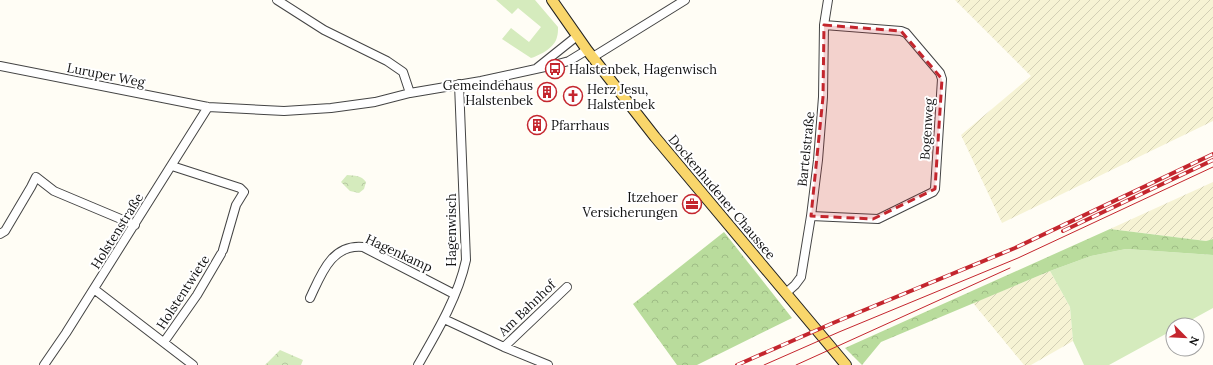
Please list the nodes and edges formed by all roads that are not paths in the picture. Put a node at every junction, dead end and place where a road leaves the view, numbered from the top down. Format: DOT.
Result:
graph roads {
  1 [pos="277,0"];
  2 [pos="552,0"];
  3 [pos="685,0"];
  4 [pos="828,0"];
  5 [pos="824,25"];
  6 [pos="577,36"];
  7 [pos="590,53"];
  8 [pos="0,66"];
  9 [pos="536,68"];
  10 [pos="459,84"];
  11 [pos="410,94"];
  12 [pos="208,108"];
  13 [pos="172,166"];
  14 [pos="811,216"];
  15 [pos="134,225"];
  16 [pos="0,234"];
  17 [pos="567,287"];
  18 [pos="94,289"];
  19 [pos="786,293"];
  20 [pos="454,294"];
  21 [pos="310,298"];
  22 [pos="444,319"];
  23 [pos="164,342"];
  24 [pos="504,347"];
  25 [pos="44,365"];
  26 [pos="193,365"];
  27 [pos="418,365"];
  28 [pos="548,365"];
  29 [pos="846,365"];
  1 -- 11 [label="street"];
  2 -- 6 [label="main road, Dockenhudener Chaussee"];
  3 -- 7 [label="street"];
  4 -- 5 [label="street, Bartelstraße"];
  5 -- 14 [label="street, Bartelstraße"];
  5 -- 14 [label="street, Bogenweg"];
  6 -- 7 [label="main road, Dockenhudener Chaussee"];
  6 -- 9 [label="street"];
  7 -- 9 [label="street, Luruper Weg"];
  7 -- 19 [label="main road, Dockenhudener Chaussee"];
  8 -- 12 [label="street, Luruper Weg"];
  9 -- 10 [label="street, Luruper Weg"];
  10 -- 11 [label="street, Luruper Weg"];
  10 -- 20 [label="street, Hagenwisch"];
  11 -- 12 [label="street, Luruper Weg"];
  12 -- 13 [label="street, Holstenstraße"];
  13 -- 15 [label="street, Holstenstraße"];
  13 -- 23 [label="street, Holstentwiete"];
  14 -- 19 [label="street, Bartelstraße"];
  15 -- 16 [label="street"];
  15 -- 18 [label="street, Holstenstraße"];
  17 -- 24 [label="street, Am Bahnhof"];
  18 -- 23 [label="street, Holstentwiete"];
  18 -- 25 [label="street, Holstenstraße"];
  19 -- 29 [label="main road, Dockenhudener Chaussee"];
  20 -- 21 [label="street, Hagenkamp"];
  20 -- 22 [label="street, Hagenwisch"];
  22 -- 24 [label="street, Am Bahnhof"];
  22 -- 27 [label="street, Hagenwisch"];
  23 -- 26 [label="street, Holstentwiete"];
  24 -- 28 [label="street, Am Bahnhof"];
}
